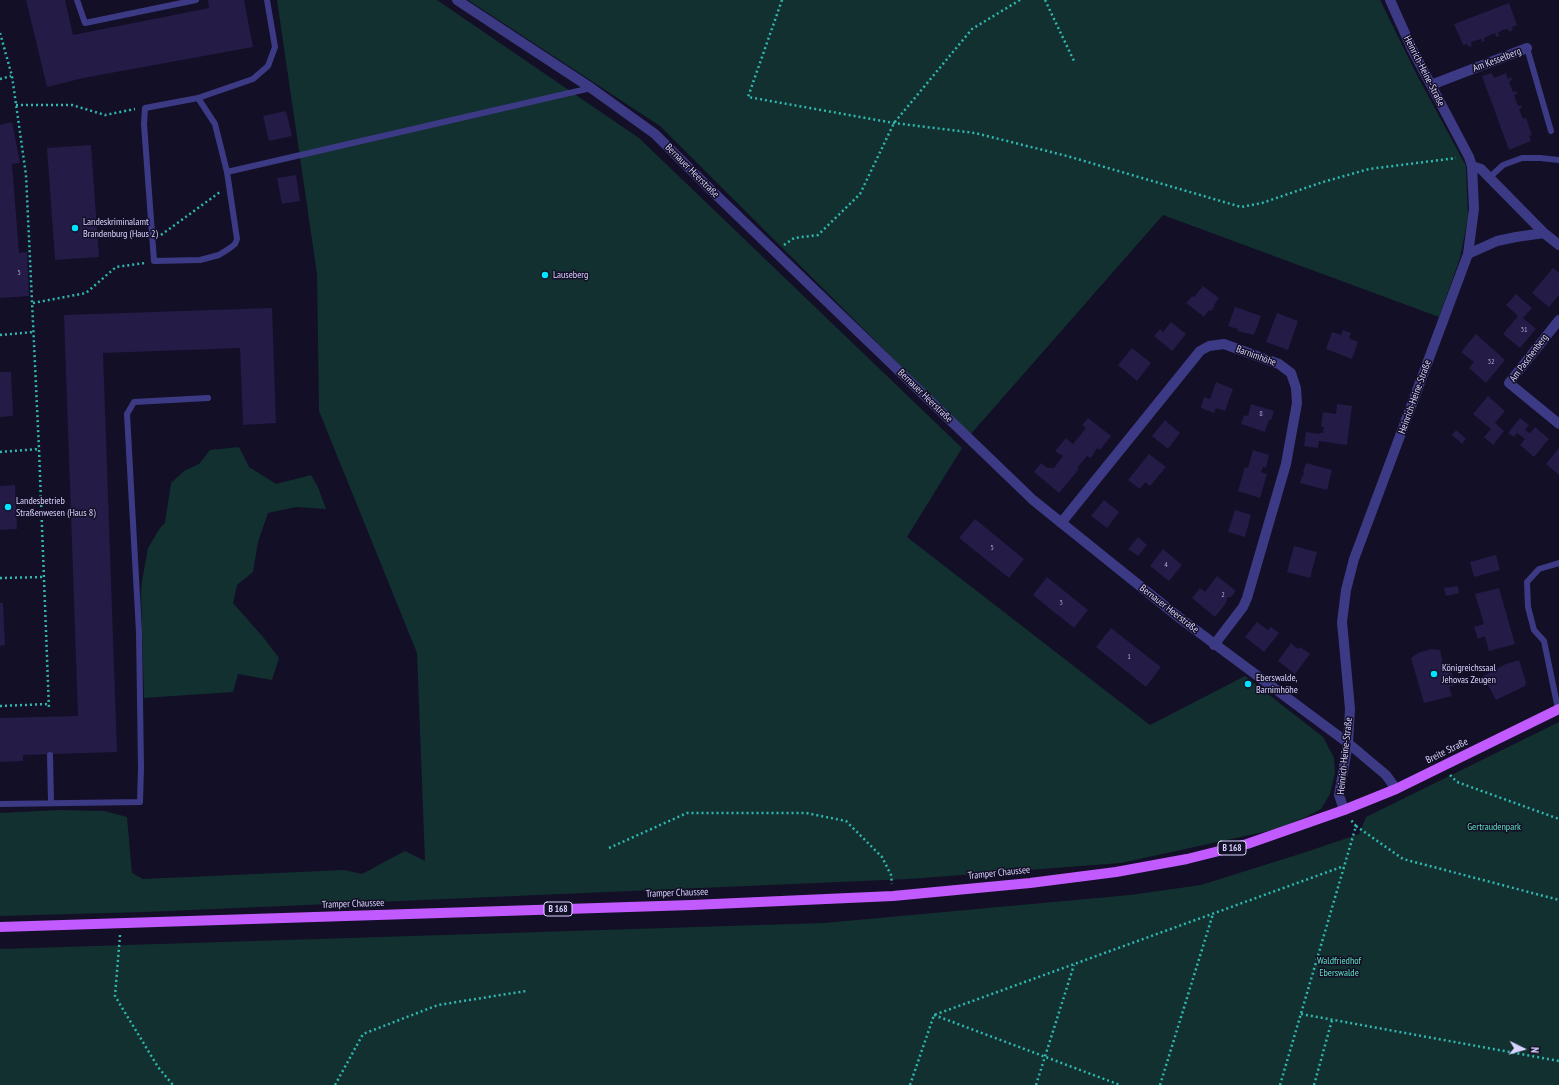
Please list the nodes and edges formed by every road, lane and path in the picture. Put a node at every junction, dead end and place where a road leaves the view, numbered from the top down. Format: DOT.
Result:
graph roads {
  1 [pos="77,0"];
  2 [pos="196,0"];
  3 [pos="267,0"];
  4 [pos="457,0"];
  5 [pos="782,0"];
  6 [pos="1020,0"];
  7 [pos="1045,0"];
  8 [pos="1390,0"];
  9 [pos="0,33"];
  10 [pos="1527,48"];
  11 [pos="1074,60"];
  12 [pos="12,76"];
  13 [pos="0,79"];
  14 [pos="1431,85"];
  15 [pos="591,88"];
  16 [pos="198,98"];
  17 [pos="16,105"];
  18 [pos="145,108"];
  19 [pos="894,123"];
  20 [pos="1551,131"];
  21 [pos="1559,160"];
  22 [pos="1471,162"];
  23 [pos="227,172"];
  24 [pos="1490,177"];
  25 [pos="229,185"];
  26 [pos="1544,233"];
  27 [pos="153,241"];
  28 [pos="784,244"];
  29 [pos="1559,245"];
  30 [pos="1468,254"];
  31 [pos="154,261"];
  32 [pos="33,304"];
  33 [pos="1559,320"];
  34 [pos="34,332"];
  35 [pos="0,335"];
  36 [pos="208,398"];
  37 [pos="1559,424"];
  38 [pos="40,449"];
  39 [pos="0,452"];
  40 [pos="1061,523"];
  41 [pos="1559,563"];
  42 [pos="45,577"];
  43 [pos="0,578"];
  44 [pos="1214,645"];
  45 [pos="49,704"];
  46 [pos="0,706"];
  47 [pos="49,709"];
  48 [pos="1559,709"];
  49 [pos="1348,743"];
  50 [pos="50,755"];
  51 [pos="1441,767"];
  52 [pos="1396,789"];
  53 [pos="51,802"];
  54 [pos="0,804"];
  55 [pos="1344,810"];
  56 [pos="1559,819"];
  57 [pos="1356,826"];
  58 [pos="609,848"];
  59 [pos="1344,866"];
  60 [pos="893,896"];
  61 [pos="1559,900"];
  62 [pos="1213,914"];
  63 [pos="121,924"];
  64 [pos="0,927"];
  65 [pos="1075,964"];
  66 [pos="526,991"];
  67 [pos="1301,1014"];
  68 [pos="934,1015"];
  69 [pos="1332,1020"];
  70 [pos="1045,1057"];
  71 [pos="1559,1061"];
  72 [pos="173,1085"];
  73 [pos="335,1085"];
  74 [pos="910,1085"];
  75 [pos="1036,1085"];
  76 [pos="1120,1085"];
  77 [pos="1160,1085"];
  78 [pos="1280,1085"];
  79 [pos="1314,1085"];
  1 -- 2 [label="lane"];
  3 -- 16 [label="lane"];
  4 -- 15 [label="street, Bernauer Heerstraße"];
  5 -- 19 [label="path"];
  6 -- 19 [label="path"];
  7 -- 11 [label="path"];
  8 -- 14 [label="street, Heinrich-Heine-Straße"];
  9 -- 12 [label="path"];
  10 -- 14 [label="street, Am Kesselberg"];
  10 -- 20 [label="lane, Am Kesselberg"];
  12 -- 13 [label="path"];
  12 -- 17 [label="path"];
  14 -- 22 [label="street, Heinrich-Heine-Straße"];
  15 -- 23 [label="lane"];
  15 -- 40 [label="street, Bernauer Heerstraße"];
  16 -- 18 [label="lane"];
  16 -- 23 [label="lane"];
  17 -- 18 [label="path"];
  17 -- 32 [label="path"];
  18 -- 27 [label="lane"];
  19 -- 22 [label="path"];
  19 -- 28 [label="path"];
  21 -- 24 [label="lane"];
  22 -- 24 [label="street"];
  22 -- 30 [label="street, Heinrich-Heine-Straße"];
  23 -- 25 [label="lane"];
  24 -- 26 [label="street"];
  25 -- 27 [label="path"];
  25 -- 31 [label="lane"];
  26 -- 29 [label="street"];
  26 -- 30 [label="street"];
  27 -- 31 [label="lane"];
  30 -- 49 [label="street, Heinrich-Heine-Straße"];
  31 -- 32 [label="path"];
  32 -- 34 [label="path"];
  33 -- 37 [label="street, Am Paschenberg"];
  34 -- 35 [label="path"];
  34 -- 38 [label="path"];
  36 -- 53 [label="lane"];
  38 -- 39 [label="path"];
  38 -- 42 [label="path"];
  40 -- 44 [label="street, Bernauer Heerstraße"];
  40 -- 44 [label="street, Barnimhöhe"];
  41 -- 48 [label="lane"];
  42 -- 43 [label="path"];
  42 -- 45 [label="path"];
  44 -- 49 [label="street, Bernauer Heerstraße"];
  45 -- 46 [label="path"];
  45 -- 47 [label="path"];
  48 -- 51 [label="main road, Breite Straße / B 168"];
  49 -- 52 [label="street, Bernauer Heerstraße"];
  49 -- 55 [label="street, Heinrich-Heine-Straße"];
  50 -- 53 [label="lane"];
  51 -- 52 [label="main road, Breite Straße / B 168"];
  51 -- 56 [label="path"];
  52 -- 55 [label="main road, Breite Straße / B 168"];
  53 -- 54 [label="lane"];
  55 -- 57 [label="path"];
  55 -- 60 [label="main road, Tramper Chaussee / B 168"];
  57 -- 59 [label="path"];
  57 -- 61 [label="path"];
  58 -- 60 [label="path"];
  59 -- 62 [label="path"];
  59 -- 67 [label="path"];
  60 -- 63 [label="main road, Tramper Chaussee / B 168"];
  62 -- 65 [label="path"];
  62 -- 77 [label="path"];
  63 -- 64 [label="main road, Tramper Chaussee / B 168"];
  63 -- 72 [label="path"];
  65 -- 68 [label="path"];
  65 -- 70 [label="path"];
  66 -- 73 [label="path"];
  67 -- 69 [label="path"];
  67 -- 78 [label="path"];
  68 -- 70 [label="path"];
  68 -- 74 [label="path"];
  69 -- 71 [label="path"];
  69 -- 79 [label="path"];
  70 -- 75 [label="path"];
  70 -- 76 [label="path"];
}
